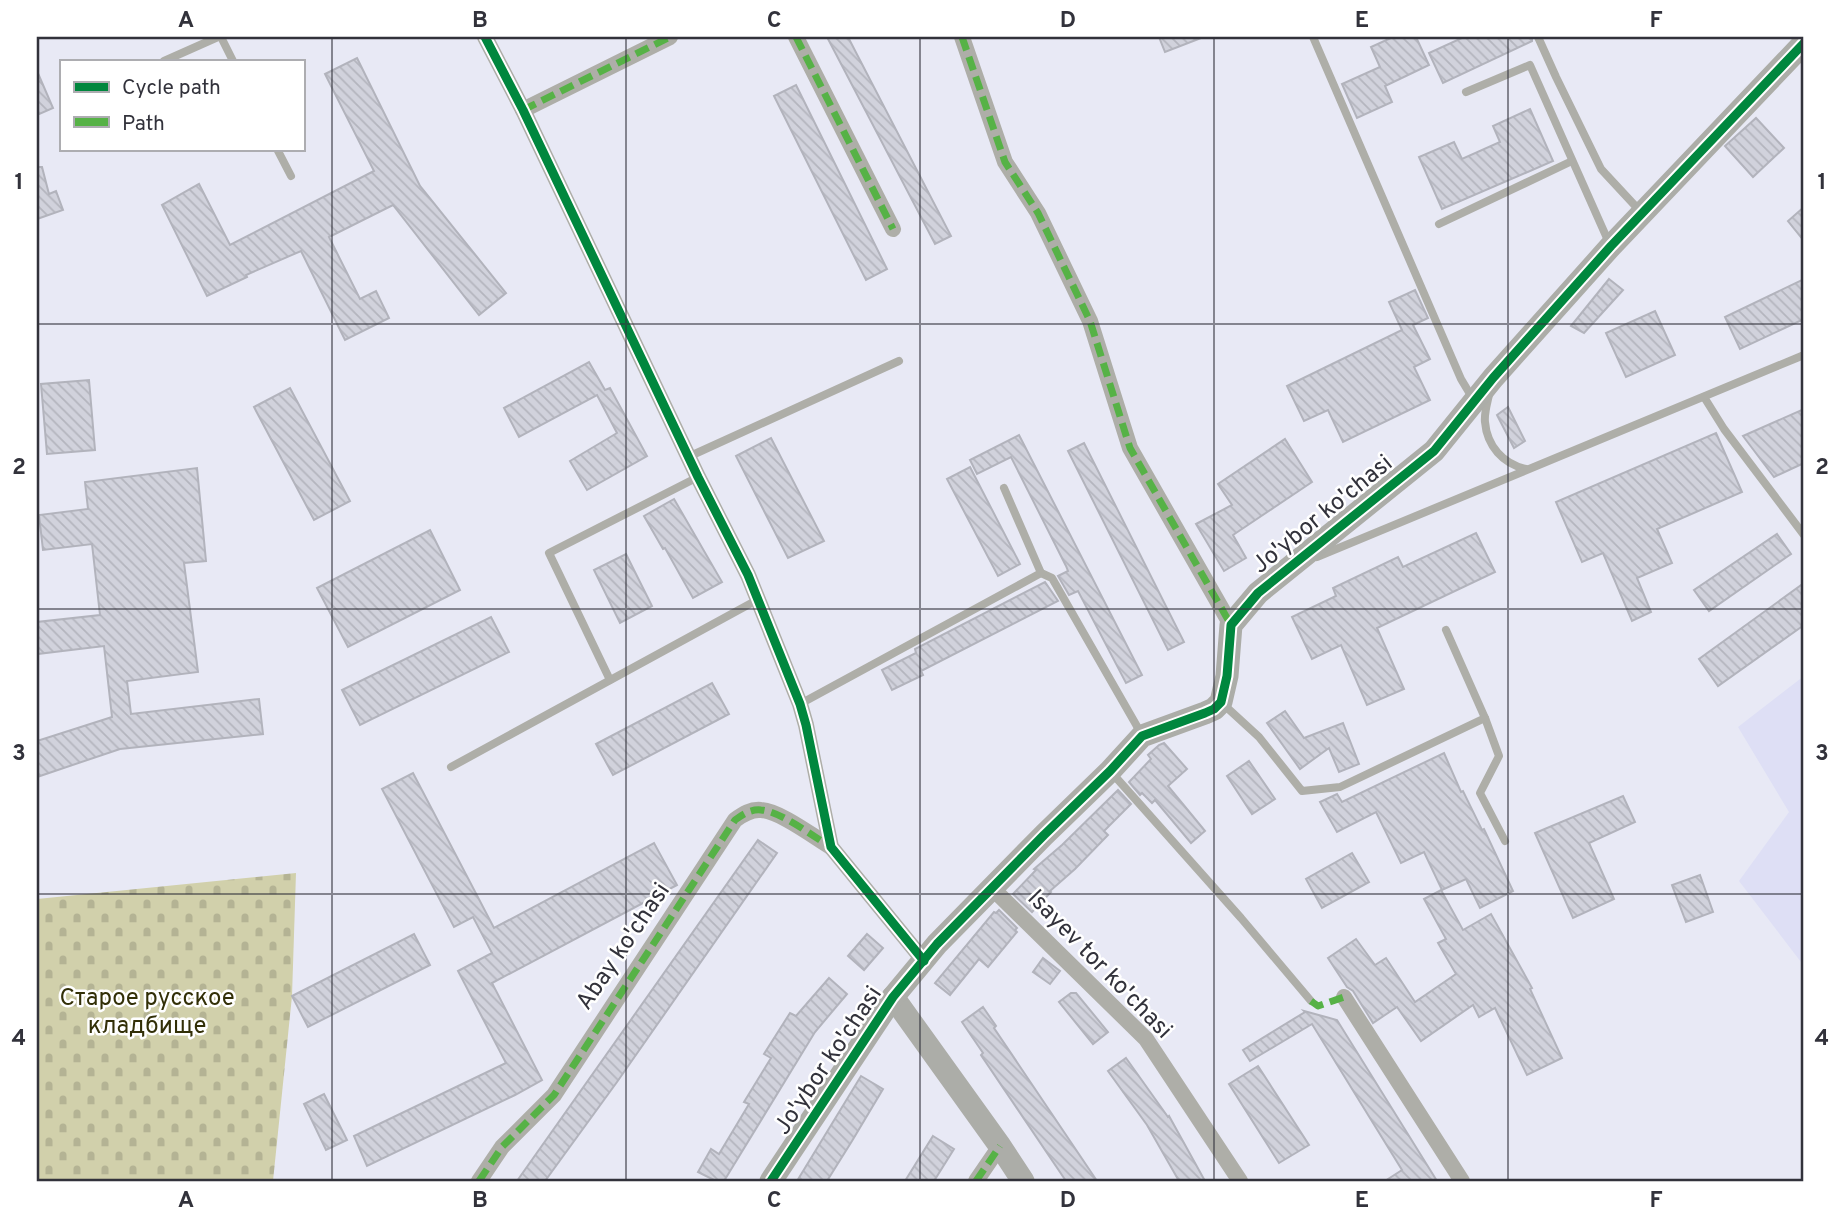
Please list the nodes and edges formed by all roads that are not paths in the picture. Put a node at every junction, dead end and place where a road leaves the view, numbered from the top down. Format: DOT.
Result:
graph roads {
  1 [pos="219,37"];
  2 [pos="485,37"];
  3 [pos="670,37"];
  4 [pos="796,37"];
  5 [pos="962,37"];
  6 [pos="1313,37"];
  7 [pos="1538,37"];
  8 [pos="1804,43"];
  9 [pos="166,60"];
  10 [pos="232,60"];
  11 [pos="1466,92"];
  12 [pos="523,110"];
  13 [pos="278,150"];
  14 [pos="1572,161"];
  15 [pos="291,176"];
  16 [pos="1642,213"];
  17 [pos="1438,224"];
  18 [pos="893,229"];
  19 [pos="1611,246"];
  20 [pos="1804,355"];
  21 [pos="899,361"];
  22 [pos="1493,378"];
  23 [pos="1704,397"];
  24 [pos="1474,401"];
  25 [pos="688,457"];
  26 [pos="1525,469"];
  27 [pos="698,477"];
  28 [pos="1004,488"];
  29 [pos="1804,535"];
  30 [pos="1292,568"];
  31 [pos="1041,573"];
  32 [pos="757,600"];
  33 [pos="1231,625"];
  34 [pos="1446,630"];
  35 [pos="610,680"];
  36 [pos="1220,702"];
  37 [pos="800,704"];
  38 [pos="1485,718"];
  39 [pos="1142,736"];
  40 [pos="452,767"];
  41 [pos="1110,771"];
  42 [pos="1505,841"];
  43 [pos="831,847"];
  44 [pos="992,888"];
  45 [pos="924,961"];
  46 [pos="893,997"];
  47 [pos="1344,997"];
  48 [pos="1311,1001"];
  49 [pos="1000,1146"];
  50 [pos="479,1181"];
  51 [pos="771,1181"];
  52 [pos="976,1181"];
  53 [pos="1023,1181"];
  54 [pos="1240,1181"];
  55 [pos="1462,1181"];
  1 -- 9 [label="lane"];
  1 -- 10 [label="lane"];
  2 -- 12 [label="street"];
  3 -- 12 [label="street"];
  4 -- 18 [label="street"];
  5 -- 33 [label="street"];
  6 -- 24 [label="lane"];
  7 -- 16 [label="lane"];
  8 -- 16 [label="street, Jo'ybor ko'chasi"];
  11 -- 14 [label="lane"];
  12 -- 25 [label="street"];
  13 -- 15 [label="lane"];
  14 -- 17 [label="lane"];
  14 -- 19 [label="lane"];
  16 -- 19 [label="street, Jo'ybor ko'chasi"];
  19 -- 22 [label="street, Jo'ybor ko'chasi"];
  20 -- 23 [label="lane"];
  21 -- 25 [label="lane"];
  22 -- 24 [label="street, Jo'ybor ko'chasi"];
  22 -- 26 [label="lane"];
  23 -- 26 [label="lane"];
  23 -- 29 [label="lane"];
  24 -- 30 [label="street, Jo'ybor ko'chasi"];
  25 -- 27 [label="street"];
  26 -- 30 [label="lane"];
  27 -- 32 [label="street"];
  27 -- 35 [label="lane"];
  28 -- 31 [label="lane"];
  30 -- 33 [label="street, Jo'ybor ko'chasi"];
  31 -- 37 [label="lane"];
  31 -- 39 [label="lane"];
  32 -- 35 [label="lane"];
  32 -- 37 [label="street"];
  33 -- 36 [label="street"];
  34 -- 38 [label="lane"];
  35 -- 40 [label="lane"];
  36 -- 38 [label="lane"];
  36 -- 39 [label="street, Jo'ybor ko'chasi"];
  37 -- 43 [label="street"];
  38 -- 42 [label="lane"];
  39 -- 41 [label="street, Jo'ybor ko'chasi"];
  41 -- 44 [label="street, Jo'ybor ko'chasi"];
  41 -- 48 [label="lane"];
  43 -- 45 [label="street"];
  43 -- 50 [label="street, Abay ko'chasi"];
  44 -- 45 [label="street, Jo'ybor ko'chasi"];
  44 -- 54 [label="street, Isayev tor ko'chasi"];
  45 -- 46 [label="street, Jo'ybor ko'chasi"];
  46 -- 49 [label="street"];
  46 -- 51 [label="street, Jo'ybor ko'chasi"];
  47 -- 55 [label="street"];
  49 -- 52 [label="street"];
  49 -- 53 [label="street"];
}
